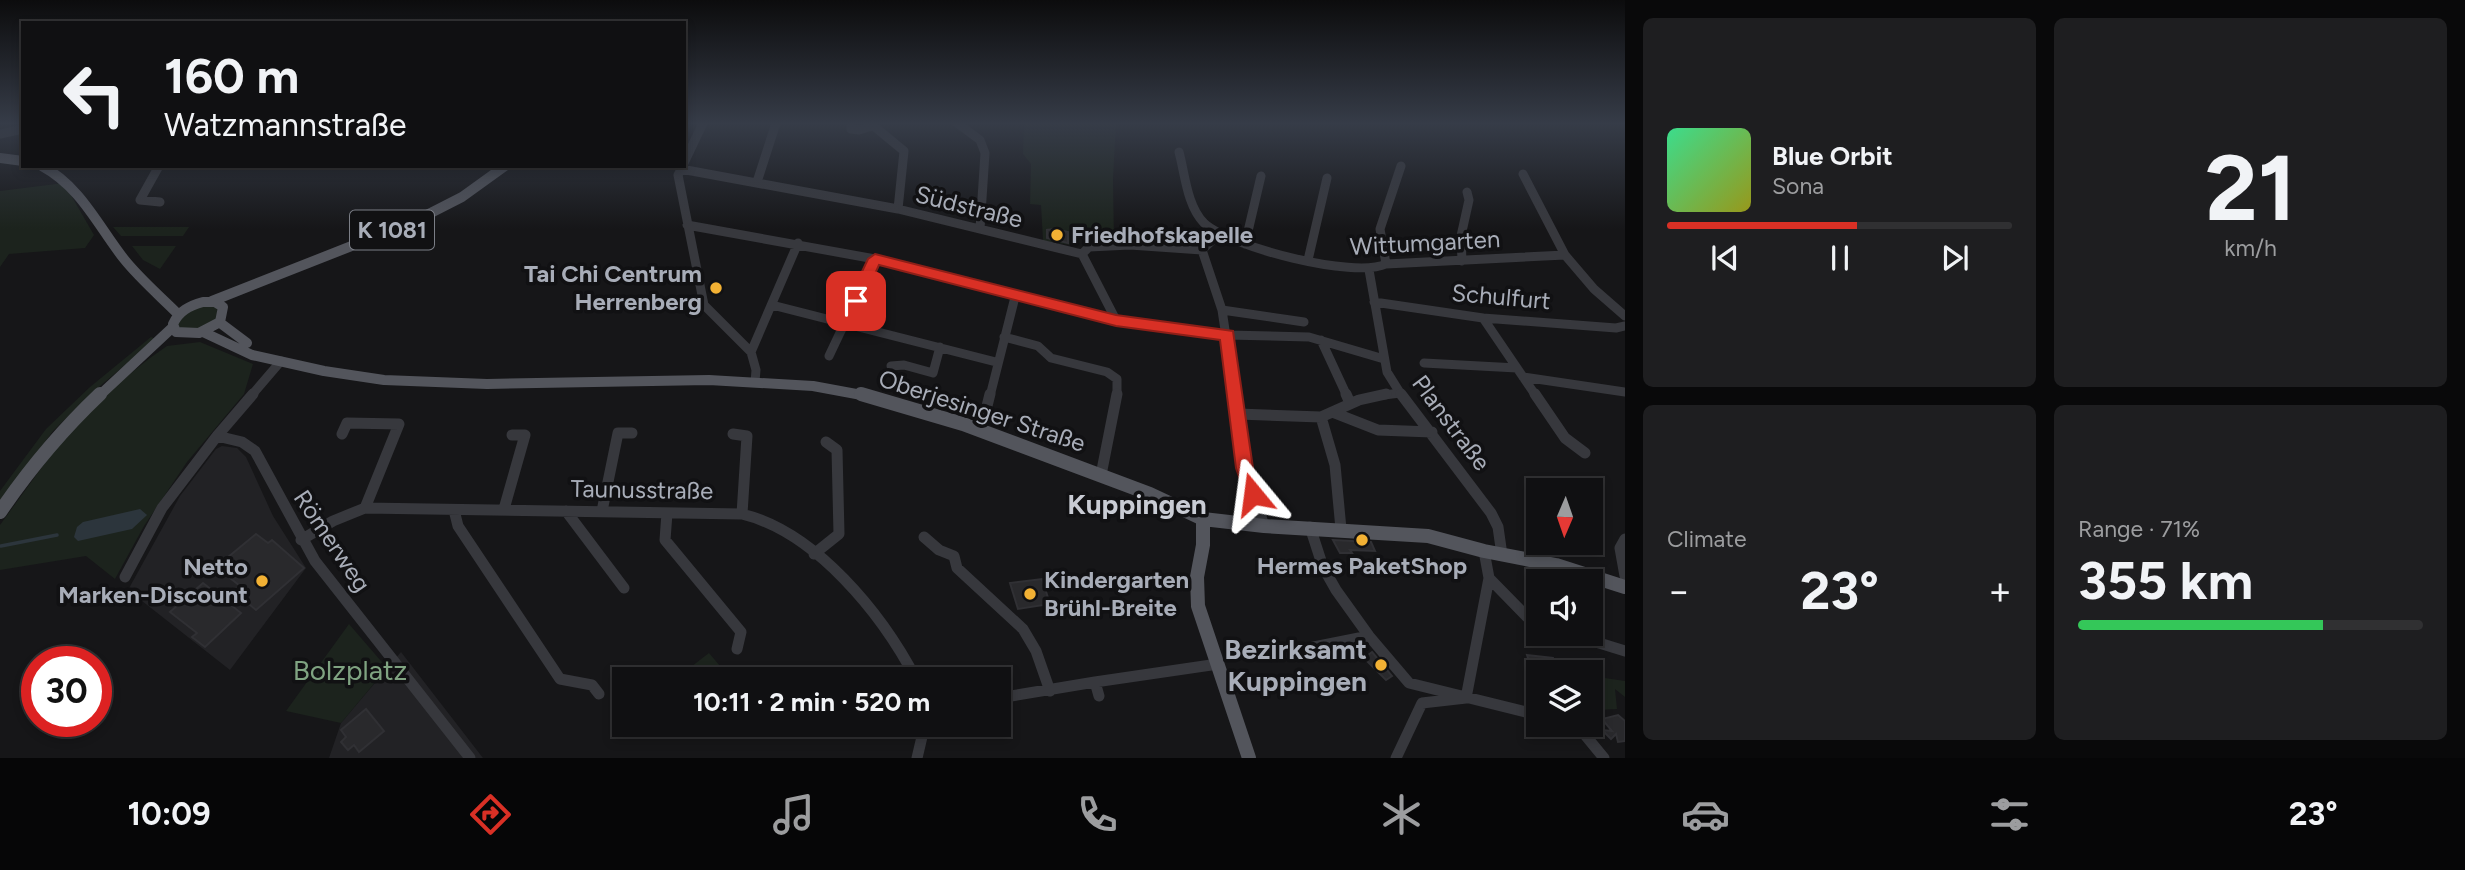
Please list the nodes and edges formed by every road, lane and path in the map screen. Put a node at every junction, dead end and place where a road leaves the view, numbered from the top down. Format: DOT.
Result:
graph roads {
  1 [pos="3,158"];
  2 [pos="765,158"];
  3 [pos="903,158"];
  4 [pos="985,158"];
  5 [pos="1181,158"];
  6 [pos="21,161"];
  7 [pos="1401,166"];
  8 [pos="686,167"];
  9 [pos="46,168"];
  10 [pos="158,168"];
  11 [pos="502,168"];
  12 [pos="682,168"];
  13 [pos="1523,174"];
  14 [pos="1261,176"];
  15 [pos="1327,178"];
  16 [pos="757,182"];
  17 [pos="1467,191"];
  18 [pos="160,201"];
  19 [pos="898,209"];
  20 [pos="687,225"];
  21 [pos="980,229"];
  22 [pos="1218,235"];
  23 [pos="798,243"];
  24 [pos="1245,244"];
  25 [pos="1202,250"];
  26 [pos="1082,254"];
  27 [pos="1565,255"];
  28 [pos="875,259"];
  29 [pos="1308,260"];
  30 [pos="1462,261"];
  31 [pos="1386,264"];
  32 [pos="1369,270"];
  33 [pos="271,279"];
  34 [pos="160,294"];
  35 [pos="1015,297"];
  36 [pos="212,301"];
  37 [pos="1374,302"];
  38 [pos="194,304"];
  39 [pos="772,305"];
  40 [pos="1222,310"];
  41 [pos="178,314"];
  42 [pos="222,316"];
  43 [pos="1625,316"];
  44 [pos="1483,318"];
  45 [pos="1116,320"];
  46 [pos="846,322"];
  47 [pos="1304,322"];
  48 [pos="1625,326"];
  49 [pos="178,331"];
  50 [pos="203,332"];
  51 [pos="1227,335"];
  52 [pos="1004,337"];
  53 [pos="1321,340"];
  54 [pos="940,347"];
  55 [pos="751,352"];
  56 [pos="829,356"];
  57 [pos="1384,359"];
  58 [pos="277,360"];
  59 [pos="996,362"];
  60 [pos="1424,363"];
  61 [pos="891,366"];
  62 [pos="1520,372"];
  63 [pos="755,382"];
  64 [pos="1625,392"];
  65 [pos="1400,393"];
  66 [pos="1350,403"];
  67 [pos="1332,412"];
  68 [pos="1238,414"];
  69 [pos="1321,417"];
  70 [pos="981,430"];
  71 [pos="1432,432"];
  72 [pos="632,433"];
  73 [pos="342,434"];
  74 [pos="733,434"];
  75 [pos="512,435"];
  76 [pos="217,436"];
  77 [pos="826,442"];
  78 [pos="1585,453"];
  79 [pos="1101,475"];
  80 [pos="365,509"];
  81 [pos="504,509"];
  82 [pos="454,510"];
  83 [pos="566,511"];
  84 [pos="602,511"];
  85 [pos="0,512"];
  86 [pos="667,513"];
  87 [pos="742,514"];
  88 [pos="1203,519"];
  89 [pos="1264,526"];
  90 [pos="1310,527"];
  91 [pos="1340,529"];
  92 [pos="924,537"];
  93 [pos="1625,539"];
  94 [pos="302,540"];
  95 [pos="1484,551"];
  96 [pos="814,554"];
  97 [pos="1502,555"];
  98 [pos="1625,576"];
  99 [pos="125,577"];
  100 [pos="1489,578"];
  101 [pos="1625,587"];
  102 [pos="624,588"];
  103 [pos="1526,616"];
  104 [pos="1369,636"];
  105 [pos="1603,644"];
  106 [pos="737,649"];
  107 [pos="1625,651"];
  108 [pos="1268,656"];
  109 [pos="1218,664"];
  110 [pos="911,667"];
  111 [pos="1095,682"];
  112 [pos="1409,683"];
  113 [pos="1050,691"];
  114 [pos="599,694"];
  115 [pos="1011,696"];
  116 [pos="1099,696"];
  117 [pos="1466,698"];
  118 [pos="1422,703"];
  119 [pos="1526,712"];
  120 [pos="922,737"];
  121 [pos="1587,737"];
  122 [pos="470,758"];
  123 [pos="917,758"];
  124 [pos="1249,758"];
  125 [pos="1396,758"];
  126 [pos="1604,758"];
  1 -- 6 [label="main road"];
  2 -- 16 [label="street"];
  3 -- 19 [label="street"];
  4 -- 21 [label="street"];
  5 -- 22 [label="street"];
  7 -- 31 [label="street"];
  8 -- 16 [label="street, Südstraße"];
  9 -- 34 [label="main road"];
  10 -- 18 [label="street"];
  11 -- 33 [label="main road, K 1081"];
  12 -- 20 [label="street"];
  13 -- 27 [label="street"];
  14 -- 24 [label="street"];
  15 -- 29 [label="street"];
  16 -- 19 [label="street, Südstraße"];
  17 -- 30 [label="street"];
  19 -- 21 [label="street, Südstraße"];
  20 -- 23 [label="street"];
  20 -- 55 [label="street"];
  21 -- 26 [label="street, Südstraße"];
  22 -- 24 [label="street, Wittumgarten"];
  22 -- 25 [label="street"];
  23 -- 28 [label="street"];
  23 -- 39 [label="street"];
  24 -- 29 [label="street, Wittumgarten"];
  25 -- 26 [label="street"];
  25 -- 40 [label="street"];
  26 -- 45 [label="street"];
  27 -- 30 [label="street, Wittumgarten"];
  27 -- 43 [label="street"];
  28 -- 35 [label="street"];
  28 -- 46 [label="street"];
  29 -- 32 [label="street, Wittumgarten"];
  30 -- 31 [label="street, Wittumgarten"];
  31 -- 32 [label="street, Wittumgarten"];
  32 -- 37 [label="street, Planstraße"];
  33 -- 36 [label="main road, K 1081"];
  33 -- 42 [label="main road, K 1081"];
  34 -- 38 [label="main road"];
  34 -- 41 [label="main road"];
  35 -- 45 [label="street"];
  35 -- 52 [label="street"];
  36 -- 38 [label="main road"];
  36 -- 42 [label="main road"];
  37 -- 44 [label="street, Schulfurt"];
  37 -- 57 [label="street, Planstraße"];
  38 -- 41 [label="main road"];
  39 -- 46 [label="street"];
  39 -- 55 [label="street"];
  40 -- 47 [label="street"];
  40 -- 51 [label="street"];
  41 -- 49 [label="main road"];
  42 -- 50 [label="main road"];
  42 -- 58 [label="main road"];
  44 -- 48 [label="street, Schulfurt"];
  44 -- 62 [label="street"];
  45 -- 51 [label="street"];
  46 -- 54 [label="street"];
  46 -- 56 [label="street"];
  49 -- 50 [label="main road"];
  49 -- 85 [label="main road"];
  50 -- 58 [label="main road"];
  51 -- 53 [label="street"];
  51 -- 68 [label="street"];
  52 -- 59 [label="street"];
  52 -- 79 [label="street"];
  53 -- 57 [label="street"];
  53 -- 66 [label="street"];
  54 -- 59 [label="street"];
  54 -- 61 [label="street"];
  55 -- 63 [label="street"];
  57 -- 65 [label="street, Planstraße"];
  58 -- 63 [label="main road, Oberjesinger Straße"];
  58 -- 76 [label="street"];
  59 -- 70 [label="street"];
  60 -- 62 [label="street"];
  62 -- 64 [label="street"];
  62 -- 78 [label="street"];
  63 -- 70 [label="main road, Oberjesinger Straße"];
  65 -- 66 [label="street"];
  65 -- 71 [label="street, Planstraße"];
  66 -- 67 [label="street"];
  67 -- 69 [label="street"];
  67 -- 71 [label="street"];
  68 -- 69 [label="street"];
  68 -- 89 [label="street"];
  69 -- 91 [label="street"];
  70 -- 79 [label="main road, Oberjesinger Straße"];
  71 -- 97 [label="street, Planstraße"];
  72 -- 84 [label="street"];
  73 -- 80 [label="street"];
  74 -- 87 [label="street"];
  75 -- 81 [label="street"];
  76 -- 94 [label="street, Römerweg"];
  76 -- 99 [label="street"];
  77 -- 96 [label="street"];
  79 -- 88 [label="main road, Oberjesinger Straße"];
  80 -- 82 [label="street, Taunusstraße"];
  80 -- 94 [label="street, Taunusstraße"];
  81 -- 82 [label="street, Taunusstraße"];
  81 -- 83 [label="street, Taunusstraße"];
  82 -- 114 [label="street"];
  83 -- 84 [label="street, Taunusstraße"];
  83 -- 102 [label="street"];
  84 -- 86 [label="street, Taunusstraße"];
  86 -- 87 [label="street, Taunusstraße"];
  86 -- 106 [label="street"];
  87 -- 96 [label="street, Taunusstraße"];
  88 -- 89 [label="main road, Oberjesinger Straße"];
  88 -- 109 [label="main road"];
  89 -- 90 [label="main road, Oberjesinger Straße"];
  90 -- 91 [label="main road, Oberjesinger Straße"];
  90 -- 104 [label="street"];
  91 -- 95 [label="main road, Oberjesinger Straße"];
  92 -- 113 [label="street"];
  93 -- 98 [label="street"];
  94 -- 122 [label="street, Römerweg"];
  95 -- 97 [label="main road, Oberjesinger Straße"];
  95 -- 100 [label="street"];
  96 -- 110 [label="street, Taunusstraße"];
  97 -- 101 [label="main road"];
  100 -- 103 [label="street"];
  100 -- 117 [label="street"];
  104 -- 108 [label="street"];
  104 -- 112 [label="street"];
  105 -- 107 [label="street"];
  109 -- 111 [label="street"];
  109 -- 124 [label="main road"];
  111 -- 113 [label="street"];
  111 -- 116 [label="street"];
  112 -- 117 [label="street"];
  112 -- 118 [label="street"];
  113 -- 115 [label="street"];
  117 -- 118 [label="street"];
  117 -- 119 [label="street"];
  118 -- 125 [label="street"];
  120 -- 123 [label="street"];
  121 -- 126 [label="street"];
}
